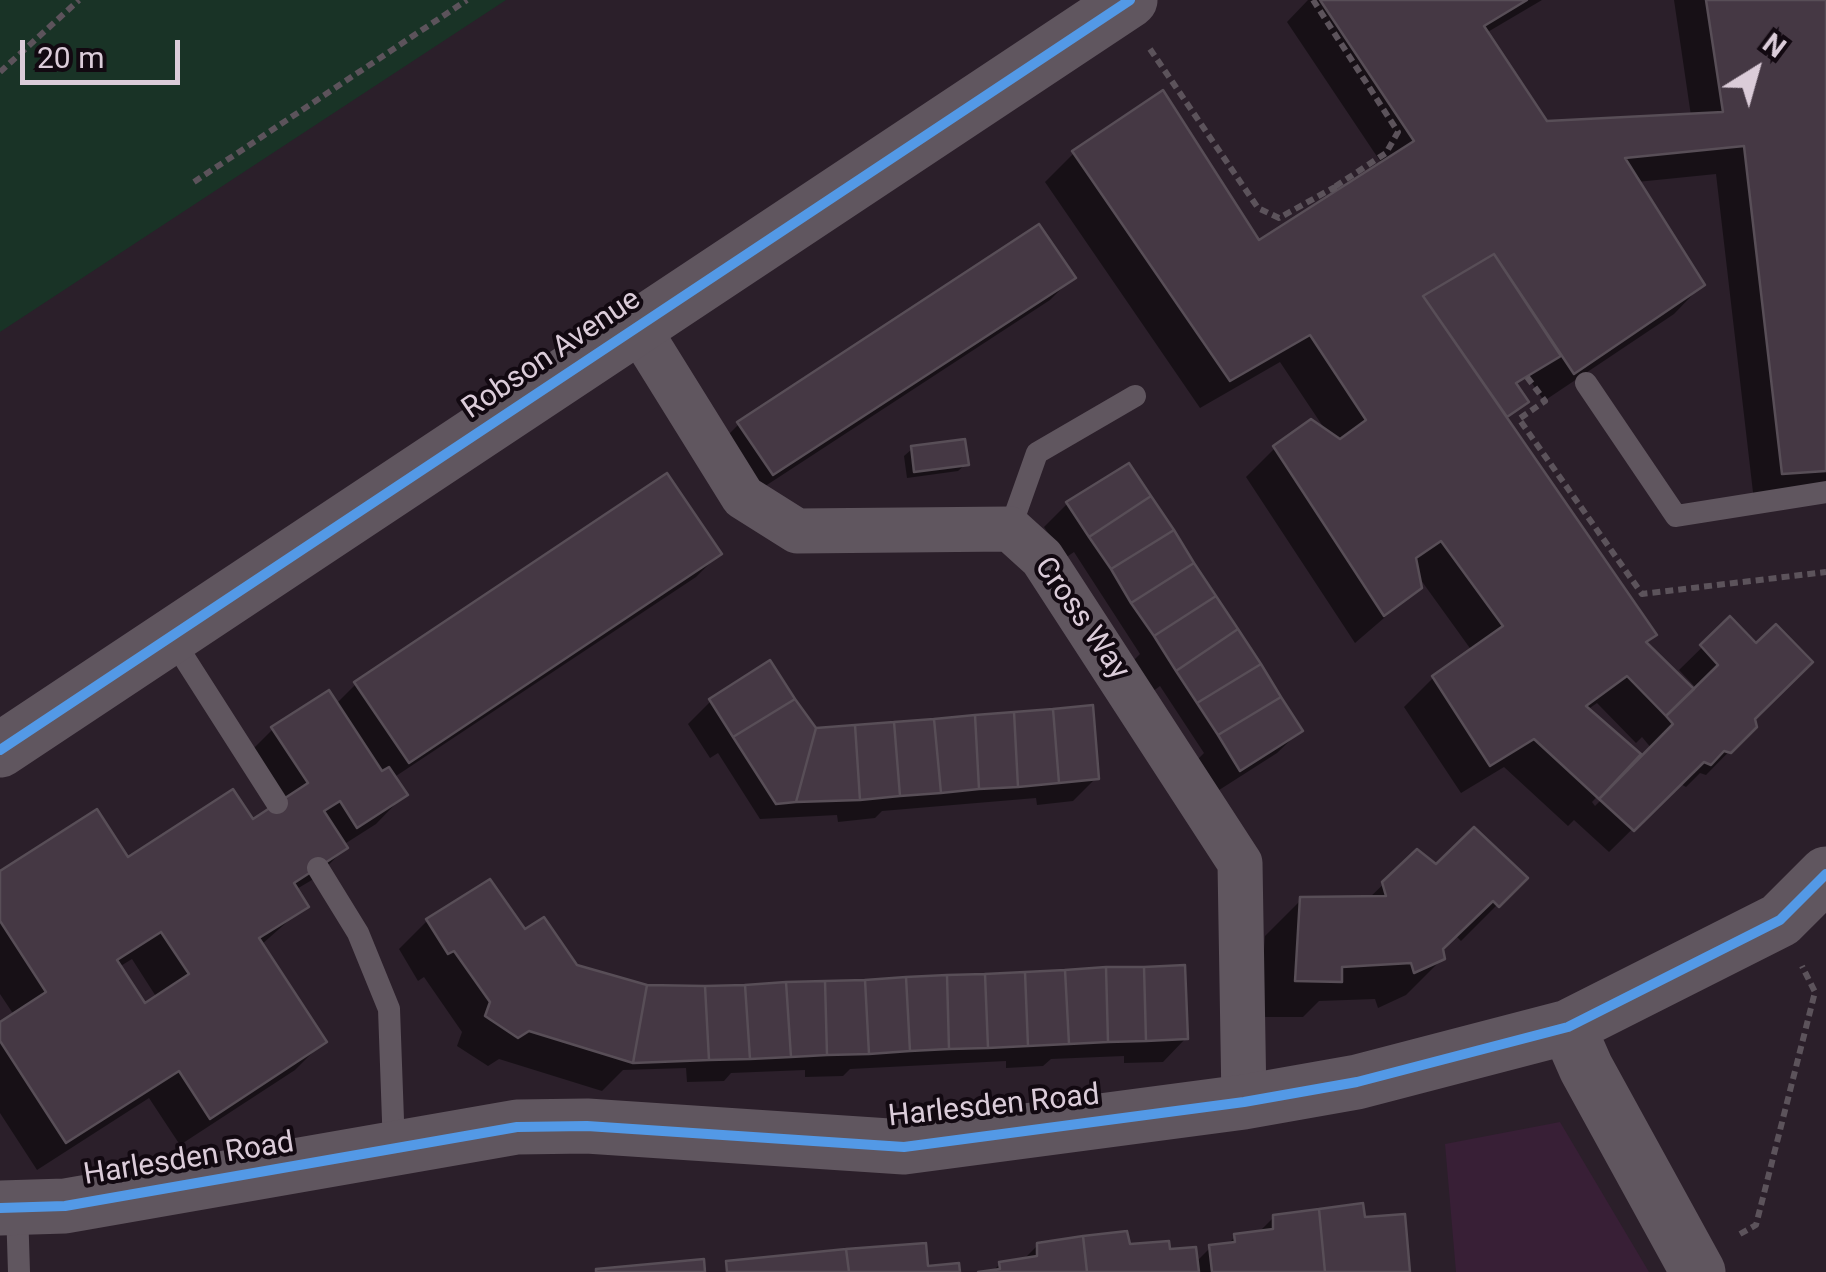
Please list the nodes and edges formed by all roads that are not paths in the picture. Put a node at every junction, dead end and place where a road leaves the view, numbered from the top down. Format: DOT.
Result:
graph roads {
  1 [pos="1138,22"];
  2 [pos="638,328"];
  3 [pos="1586,383"];
  4 [pos="1135,396"];
  5 [pos="1826,492"];
  6 [pos="1010,529"];
  7 [pos="171,637"];
  8 [pos="0,750"];
  9 [pos="277,803"];
  10 [pos="318,868"];
  11 [pos="1826,874"];
  12 [pos="1568,1027"];
  13 [pos="1244,1102"];
  14 [pos="394,1148"];
  15 [pos="8,1208"];
  16 [pos="1713,1256"];
  17 [pos="19,1272"];
  1 -- 2 [label="street, Robson Avenue"];
  2 -- 6 [label="street, Cross Way"];
  2 -- 7 [label="street, Robson Avenue"];
  3 -- 5 [label="lane"];
  4 -- 6 [label="lane"];
  6 -- 13 [label="street, Cross Way"];
  7 -- 8 [label="street, Robson Avenue"];
  7 -- 9 [label="lane"];
  10 -- 14 [label="lane"];
  11 -- 12 [label="street, Harlesden Road"];
  12 -- 13 [label="street, Harlesden Road"];
  12 -- 16 [label="street"];
  13 -- 14 [label="street, Harlesden Road"];
  14 -- 15 [label="street, Harlesden Road"];
  15 -- 17 [label="lane"];
}
